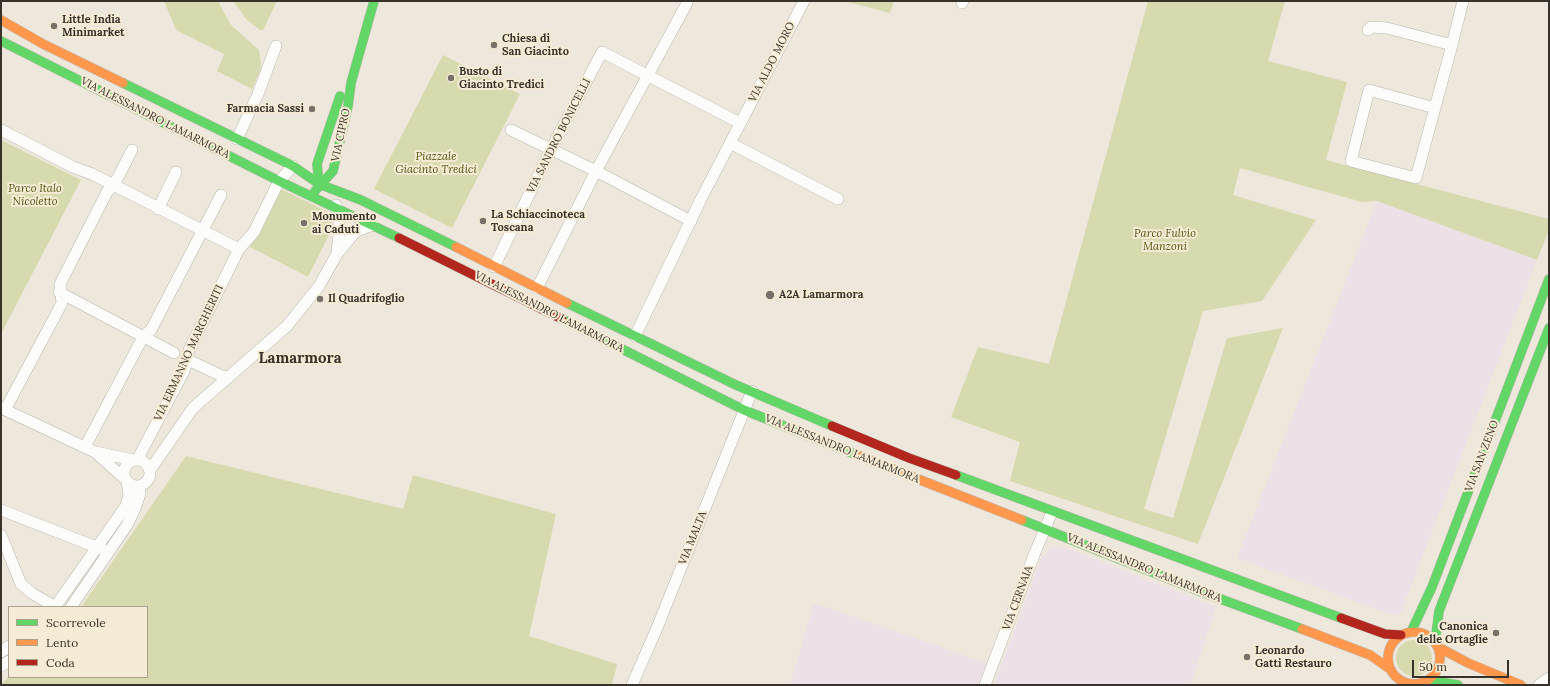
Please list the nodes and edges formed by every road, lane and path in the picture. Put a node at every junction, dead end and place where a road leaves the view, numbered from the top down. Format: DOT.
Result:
graph roads {
  1 [pos="374,1"];
  2 [pos="804,1"];
  3 [pos="1463,1"];
  4 [pos="687,3"];
  5 [pos="1,20"];
  6 [pos="1368,30"];
  7 [pos="1,41"];
  8 [pos="1452,45"];
  9 [pos="276,46"];
  10 [pos="648,76"];
  11 [pos="351,83"];
  12 [pos="1435,108"];
  13 [pos="740,123"];
  14 [pos="1,130"];
  15 [pos="511,130"];
  16 [pos="237,139"];
  17 [pos="730,143"];
  18 [pos="551,149"];
  19 [pos="132,150"];
  20 [pos="317,164"];
  21 [pos="293,166"];
  22 [pos="596,171"];
  23 [pos="176,172"];
  24 [pos="268,174"];
  25 [pos="319,184"];
  26 [pos="114,185"];
  27 [pos="276,185"];
  28 [pos="221,195"];
  29 [pos="309,195"];
  30 [pos="838,198"];
  31 [pos="158,209"];
  32 [pos="337,209"];
  33 [pos="691,221"];
  34 [pos="373,225"];
  35 [pos="202,230"];
  36 [pos="239,249"];
  37 [pos="337,254"];
  38 [pos="494,267"];
  39 [pos="1549,279"];
  40 [pos="537,288"];
  41 [pos="59,292"];
  42 [pos="1549,328"];
  43 [pos="635,336"];
  44 [pos="143,337"];
  45 [pos="174,353"];
  46 [pos="186,359"];
  47 [pos="229,377"];
  48 [pos="752,391"];
  49 [pos="3,409"];
  50 [pos="744,410"];
  51 [pos="90,450"];
  52 [pos="135,460"];
  53 [pos="150,470"];
  54 [pos="126,480"];
  55 [pos="139,486"];
  56 [pos="1,510"];
  57 [pos="1052,512"];
  58 [pos="1045,529"];
  59 [pos="1,535"];
  60 [pos="98,548"];
  61 [pos="109,552"];
  62 [pos="54,606"];
  63 [pos="57,606"];
  64 [pos="72,606"];
  65 [pos="1411,632"];
  66 [pos="1401,635"];
  67 [pos="1437,645"];
  68 [pos="1392,672"];
  69 [pos="1549,678"];
  70 [pos="1423,682"];
  71 [pos="632,685"];
  72 [pos="985,685"];
  73 [pos="1392,685"];
  74 [pos="1458,685"];
  75 [pos="1521,685"];
  76 [pos="1539,685"];
  1 -- 11 [label="main road, VIA CIPRO"];
  2 -- 13 [label="street, VIA ALDO MORO"];
  3 -- 8 [label="street"];
  4 -- 10 [label="street"];
  5 -- 16 [label="main road, VIA ALESSANDRO LAMARMORA"];
  6 -- 8 [label="street"];
  7 -- 24 [label="main road, VIA ALESSANDRO LAMARMORA"];
  8 -- 12 [label="street"];
  9 -- 16 [label="street, VIA ALESSANDRO LAMARMORA"];
  10 -- 13 [label="street"];
  10 -- 18 [label="street, VIA SANDRO BONICELLI"];
  10 -- 22 [label="street"];
  11 -- 20 [label="main road, VIA CIPRO"];
  11 -- 25 [label="main road, VIA CIPRO"];
  12 -- 12 [label="street"];
  13 -- 17 [label="street, VIA ALDO MORO"];
  14 -- 26 [label="street"];
  15 -- 18 [label="street"];
  16 -- 21 [label="main road, VIA ALESSANDRO LAMARMORA"];
  17 -- 30 [label="street"];
  17 -- 33 [label="street, VIA ALDO MORO"];
  18 -- 22 [label="street"];
  18 -- 38 [label="street, VIA SANDRO BONICELLI"];
  19 -- 26 [label="street"];
  20 -- 21 [label="main road, VIA CIPRO"];
  20 -- 25 [label="main road, VIA CIPRO"];
  21 -- 25 [label="main road, VIA ALESSANDRO LAMARMORA"];
  21 -- 27 [label="street, VIA ERMANNO MARGHERITI"];
  22 -- 33 [label="street"];
  22 -- 40 [label="street"];
  23 -- 31 [label="street"];
  24 -- 27 [label="street"];
  25 -- 29 [label="main road"];
  25 -- 32 [label="street"];
  25 -- 38 [label="main road, VIA ALESSANDRO LAMARMORA"];
  26 -- 31 [label="street"];
  26 -- 41 [label="street"];
  27 -- 29 [label="main road, VIA ALESSANDRO LAMARMORA"];
  27 -- 36 [label="street, VIA ERMANNO MARGHERITI"];
  28 -- 35 [label="street"];
  29 -- 32 [label="main road, VIA ALESSANDRO LAMARMORA"];
  31 -- 35 [label="street"];
  32 -- 34 [label="main road, VIA ALESSANDRO LAMARMORA"];
  32 -- 37 [label="street"];
  33 -- 43 [label="street, VIA ALDO MORO"];
  34 -- 37 [label="street"];
  34 -- 50 [label="main road, VIA ALESSANDRO LAMARMORA"];
  35 -- 36 [label="street"];
  35 -- 44 [label="street"];
  36 -- 46 [label="street, VIA ERMANNO MARGHERITI"];
  37 -- 47 [label="street"];
  38 -- 40 [label="main road, VIA ALESSANDRO LAMARMORA"];
  39 -- 65 [label="main road, VIA SAN ZENO"];
  40 -- 43 [label="main road, VIA ALESSANDRO LAMARMORA"];
  41 -- 44 [label="street"];
  41 -- 49 [label="street"];
  42 -- 67 [label="main road, VIA SAN ZENO"];
  43 -- 48 [label="main road, VIA ALESSANDRO LAMARMORA"];
  44 -- 45 [label="street"];
  44 -- 51 [label="street"];
  46 -- 47 [label="street"];
  46 -- 52 [label="street, VIA ERMANNO MARGHERITI"];
  47 -- 53 [label="street"];
  48 -- 50 [label="street, VIA MALTA"];
  48 -- 57 [label="main road, VIA ALESSANDRO LAMARMORA"];
  49 -- 51 [label="street"];
  50 -- 58 [label="main road, VIA ALESSANDRO LAMARMORA"];
  50 -- 71 [label="street, VIA MALTA"];
  51 -- 52 [label="street"];
  51 -- 54 [label="street"];
  52 -- 53 [label="street"];
  52 -- 54 [label="street"];
  53 -- 55 [label="street"];
  54 -- 55 [label="street"];
  54 -- 60 [label="street"];
  55 -- 61 [label="street"];
  56 -- 60 [label="street"];
  57 -- 58 [label="street, VIA CERNAIA"];
  57 -- 66 [label="main road, VIA ALESSANDRO LAMARMORA"];
  58 -- 68 [label="main road, VIA ALESSANDRO LAMARMORA"];
  58 -- 72 [label="street, VIA CERNAIA"];
  59 -- 62 [label="street"];
  60 -- 61 [label="street"];
  60 -- 63 [label="street"];
  61 -- 64 [label="street"];
  65 -- 66 [label="main road"];
  65 -- 67 [label="main road"];
  66 -- 68 [label="main road"];
  67 -- 70 [label="main road"];
  67 -- 75 [label="main road"];
  68 -- 70 [label="main road"];
  68 -- 73 [label="main road"];
  69 -- 76 [label="street"];
  70 -- 74 [label="main road"];
}
